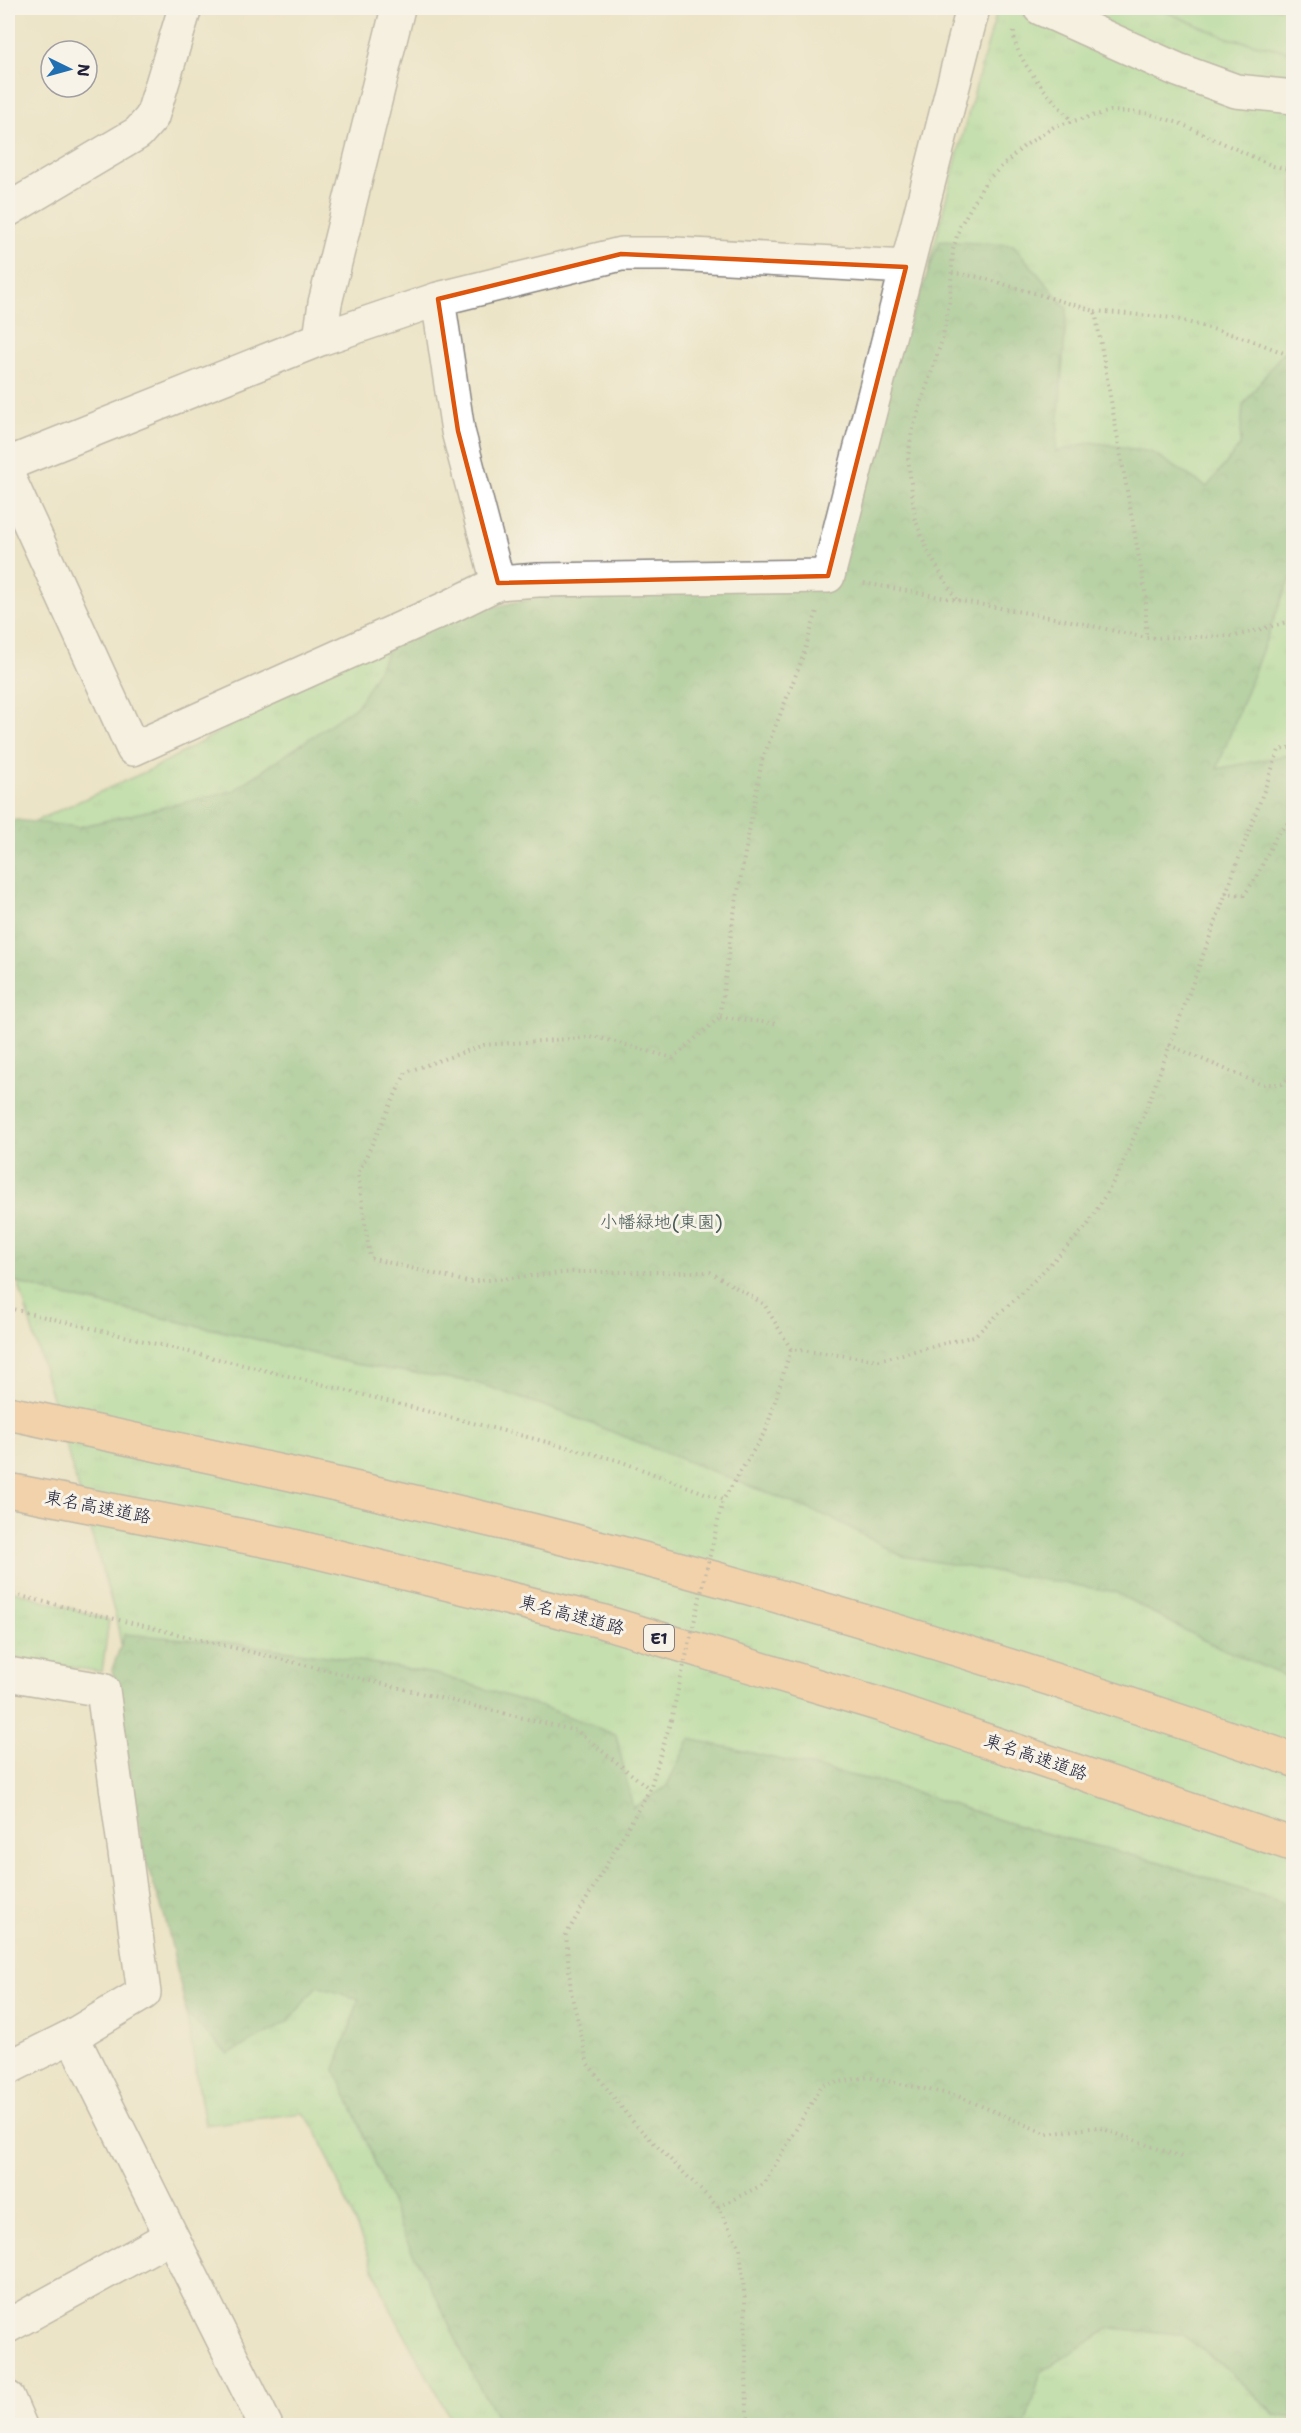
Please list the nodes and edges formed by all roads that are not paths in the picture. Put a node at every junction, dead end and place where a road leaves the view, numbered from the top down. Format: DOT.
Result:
graph roads {
  1 [pos="185,8"];
  2 [pos="398,8"];
  3 [pos="973,8"];
  4 [pos="1040,8"];
  5 [pos="1293,97"];
  6 [pos="8,210"];
  7 [pos="906,267"];
  8 [pos="438,299"];
  9 [pos="320,339"];
  10 [pos="8,464"];
  11 [pos="8,476"];
  12 [pos="498,583"];
  13 [pos="8,1413"];
  14 [pos="8,1490"];
  15 [pos="8,1674"];
  16 [pos="1293,1760"];
  17 [pos="1293,1845"];
  18 [pos="72,2036"];
  19 [pos="8,2068"];
  20 [pos="171,2236"];
  21 [pos="8,2326"];
  22 [pos="8,2398"];
  23 [pos="20,2426"];
  24 [pos="266,2426"];
  1 -- 6 [label="street"];
  2 -- 9 [label="street"];
  3 -- 7 [label="street"];
  4 -- 5 [label="street"];
  7 -- 8 [label="street"];
  7 -- 12 [label="street"];
  8 -- 9 [label="street"];
  8 -- 12 [label="street"];
  9 -- 10 [label="street"];
  11 -- 12 [label="street"];
  13 -- 16 [label="highway"];
  14 -- 17 [label="highway, 東名高速道路 / E1"];
  15 -- 18 [label="street"];
  18 -- 19 [label="street"];
  18 -- 20 [label="street"];
  20 -- 21 [label="street"];
  20 -- 24 [label="street"];
  22 -- 23 [label="street"];
}
